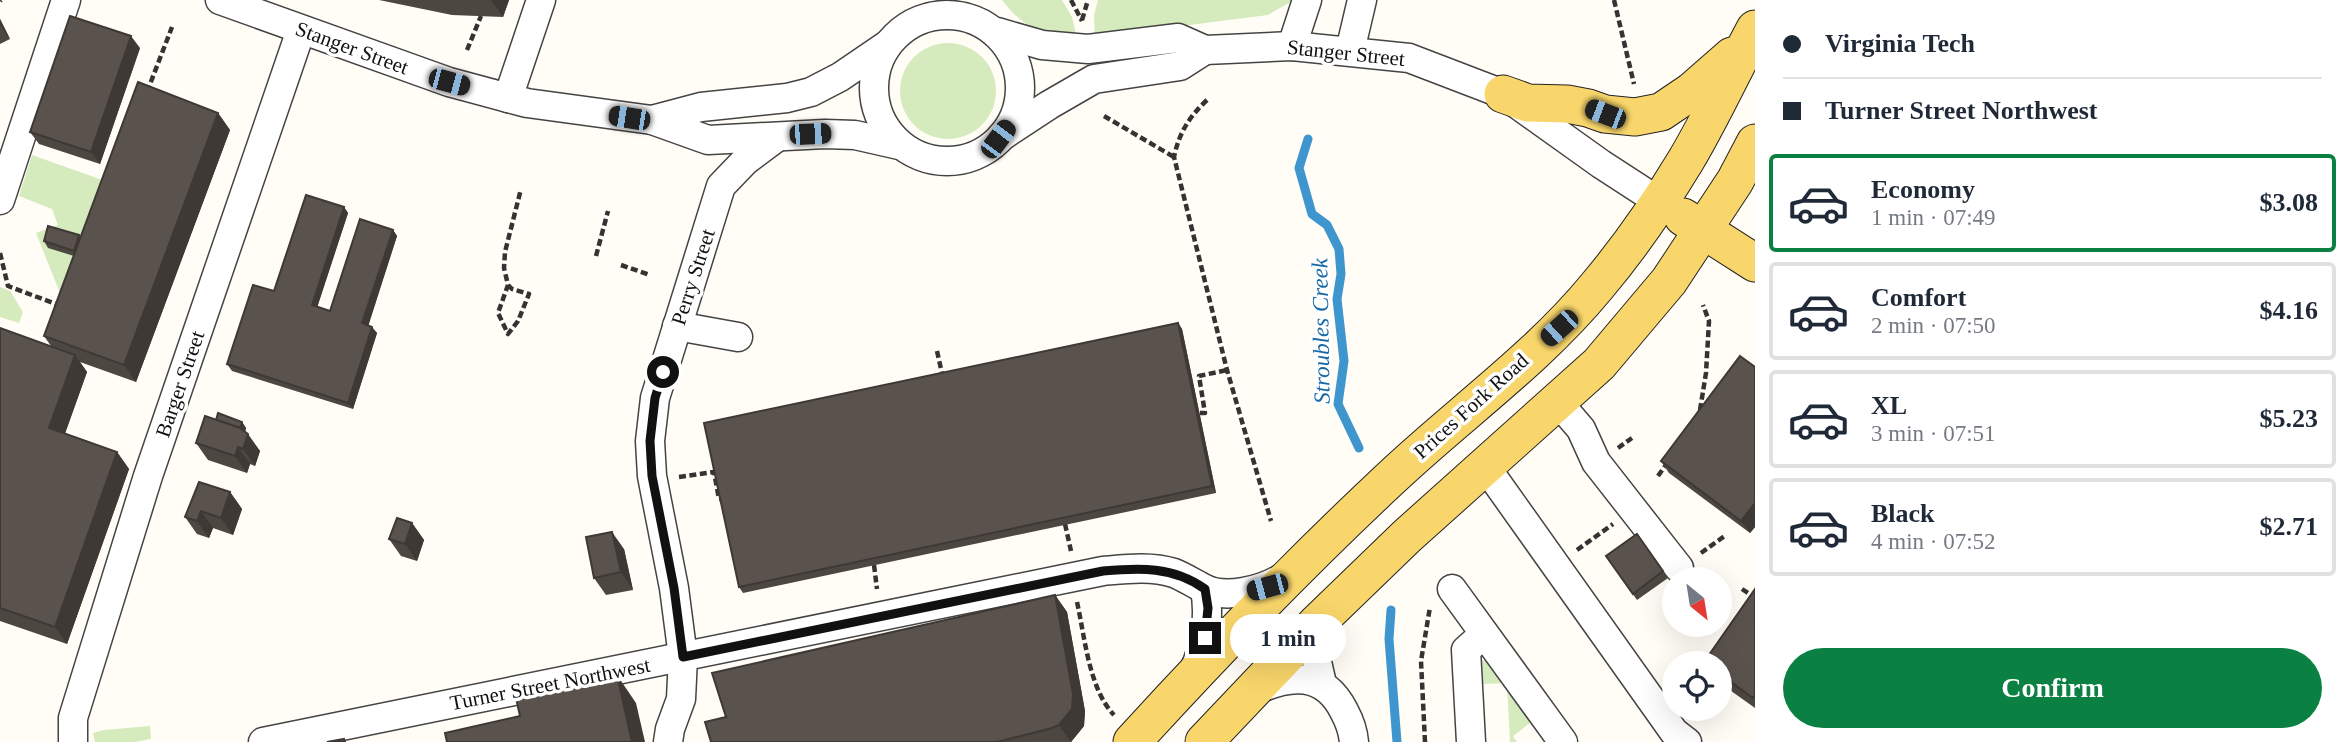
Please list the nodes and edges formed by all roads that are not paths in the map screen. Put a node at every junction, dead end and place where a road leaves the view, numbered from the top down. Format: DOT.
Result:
graph roads {
  1 [pos="66,0"];
  2 [pos="220,0"];
  3 [pos="541,0"];
  4 [pos="1307,0"];
  5 [pos="1363,0"];
  6 [pos="948,7"];
  7 [pos="302,30"];
  8 [pos="1754,30"];
  9 [pos="997,32"];
  10 [pos="887,45"];
  11 [pos="1292,46"];
  12 [pos="1205,50"];
  13 [pos="1350,51"];
  14 [pos="1503,94"];
  15 [pos="509,98"];
  16 [pos="652,120"];
  17 [pos="777,137"];
  18 [pos="998,139"];
  19 [pos="708,140"];
  20 [pos="1755,142"];
  21 [pos="899,145"];
  22 [pos="721,186"];
  23 [pos="0,200"];
  24 [pos="1658,201"];
  25 [pos="1703,230"];
  26 [pos="1755,263"];
  27 [pos="677,326"];
  28 [pos="738,337"];
  29 [pos="1558,401"];
  30 [pos="1485,466"];
  31 [pos="1304,561"];
  32 [pos="1678,567"];
  33 [pos="1205,589"];
  34 [pos="1441,596"];
  35 [pos="1318,622"];
  36 [pos="1484,634"];
  37 [pos="683,657"];
  38 [pos="1190,679"];
  39 [pos="1322,684"];
  40 [pos="1249,693"];
  41 [pos="391,729"];
  42 [pos="1126,731"];
  43 [pos="666,738"];
  44 [pos="73,742"];
  45 [pos="263,742"];
  46 [pos="1204,742"];
  47 [pos="1354,742"];
  48 [pos="1471,742"];
  49 [pos="1563,742"];
  50 [pos="1688,742"];
  1 -- 23 [label="street"];
  2 -- 7 [label="street, Stanger Street"];
  3 -- 15 [label="street"];
  4 -- 11 [label="street"];
  5 -- 13 [label="street"];
  6 -- 9 [label="street"];
  6 -- 10 [label="street"];
  7 -- 15 [label="street, Stanger Street"];
  7 -- 44 [label="street, Barger Street"];
  8 -- 14 [label="main road"];
  8 -- 24 [label="main road, Prices Fork Road"];
  9 -- 12 [label="street, Stanger Street"];
  9 -- 18 [label="street"];
  10 -- 16 [label="street, Stanger Street"];
  10 -- 21 [label="street"];
  11 -- 12 [label="street, Stanger Street"];
  11 -- 13 [label="street, Stanger Street"];
  12 -- 18 [label="street, Stanger Street"];
  13 -- 14 [label="street, Stanger Street"];
  14 -- 24 [label="street, Stanger Street"];
  15 -- 16 [label="street, Stanger Street"];
  16 -- 19 [label="street, Stanger Street"];
  17 -- 19 [label="street, Stanger Street"];
  17 -- 21 [label="street, Stanger Street"];
  17 -- 22 [label="street, Perry Street"];
  18 -- 21 [label="street"];
  19 -- 22 [label="street"];
  20 -- 25 [label="main road"];
  22 -- 27 [label="street, Perry Street"];
  24 -- 25 [label="main road"];
  24 -- 31 [label="main road, Prices Fork Road"];
  25 -- 26 [label="main road"];
  25 -- 29 [label="main road"];
  27 -- 28 [label="street"];
  27 -- 37 [label="street, Perry Street"];
  29 -- 30 [label="main road"];
  29 -- 32 [label="street"];
  30 -- 35 [label="main road"];
  30 -- 50 [label="street"];
  31 -- 33 [label="street, Turner Street Northwest"];
  31 -- 38 [label="main road, Prices Fork Road"];
  33 -- 37 [label="street, Turner Street Northwest"];
  33 -- 38 [label="street"];
  34 -- 36 [label="street"];
  35 -- 39 [label="street"];
  35 -- 40 [label="main road"];
  36 -- 48 [label="street"];
  36 -- 49 [label="street"];
  37 -- 41 [label="street, Turner Street Northwest"];
  37 -- 43 [label="street, Perry Street"];
  38 -- 42 [label="main road, Prices Fork Road"];
  39 -- 40 [label="street"];
  39 -- 47 [label="street"];
  40 -- 46 [label="main road"];
  41 -- 45 [label="street, Turner Street Northwest"];
}
